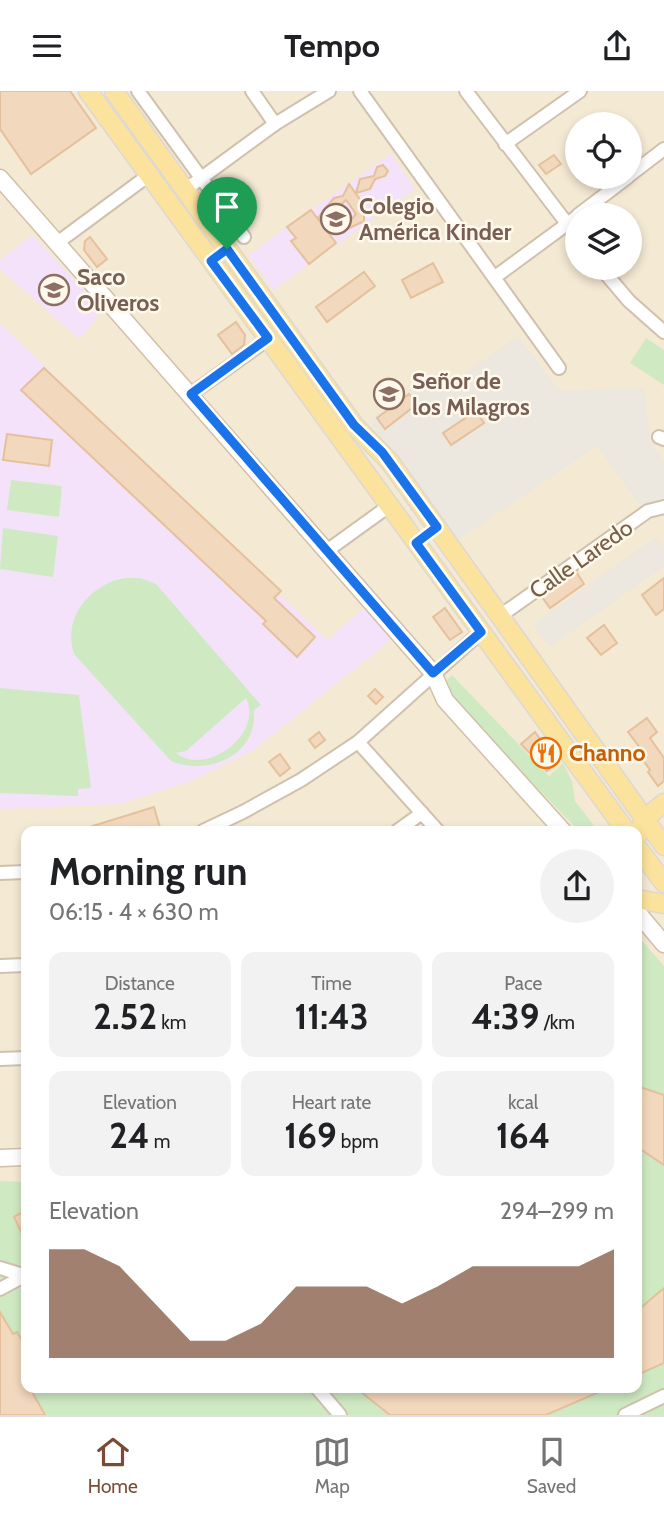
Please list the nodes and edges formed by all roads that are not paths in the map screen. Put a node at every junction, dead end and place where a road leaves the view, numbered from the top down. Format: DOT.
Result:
graph roads {
  1 [pos="88,91"];
  2 [pos="114,91"];
  3 [pos="138,91"];
  4 [pos="252,91"];
  5 [pos="328,91"];
  6 [pos="360,91"];
  7 [pos="466,91"];
  8 [pos="580,91"];
  9 [pos="275,124"];
  10 [pos="505,144"];
  11 [pos="662,156"];
  12 [pos="642,168"];
  13 [pos="149,175"];
  14 [pos="0,178"];
  15 [pos="200,178"];
  16 [pos="612,189"];
  17 [pos="185,190"];
  18 [pos="594,203"];
  19 [pos="565,223"];
  20 [pos="565,225"];
  21 [pos="244,237"];
  22 [pos="57,243"];
  23 [pos="227,249"];
  24 [pos="211,261"];
  25 [pos="495,278"];
  26 [pos="611,280"];
  27 [pos="664,332"];
  28 [pos="268,338"];
  29 [pos="559,368"];
  30 [pos="191,394"];
  31 [pos="389,506"];
  32 [pos="664,507"];
  33 [pos="434,524"];
  34 [pos="416,543"];
  35 [pos="328,550"];
  36 [pos="500,616"];
  37 [pos="481,632"];
  38 [pos="433,673"];
  39 [pos="358,742"];
  40 [pos="664,803"];
  41 [pos="422,813"];
  42 [pos="645,818"];
  43 [pos="214,826"];
  44 [pos="404,826"];
  45 [pos="434,826"];
  46 [pos="559,826"];
  47 [pos="622,826"];
  48 [pos="642,831"];
  49 [pos="662,838"];
  50 [pos="642,846"];
  51 [pos="642,853"];
  52 [pos="21,872"];
  53 [pos="0,873"];
  54 [pos="664,883"];
  55 [pos="642,900"];
  56 [pos="664,904"];
  57 [pos="642,918"];
  58 [pos="664,944"];
  59 [pos="21,965"];
  60 [pos="0,966"];
  61 [pos="21,1058"];
  62 [pos="0,1059"];
  63 [pos="21,1157"];
  64 [pos="0,1158"];
  65 [pos="0,1268"];
  66 [pos="21,1275"];
  67 [pos="21,1278"];
  68 [pos="0,1289"];
  69 [pos="321,1393"];
  70 [pos="664,1396"];
  71 [pos="340,1415"];
  72 [pos="625,1415"];
  1 -- 13 [label="main road"];
  2 -- 17 [label="main road"];
  3 -- 15 [label="street"];
  4 -- 9 [label="street"];
  5 -- 9 [label="street"];
  6 -- 25 [label="street"];
  7 -- 10 [label="street"];
  8 -- 10 [label="street"];
  9 -- 15 [label="street"];
  10 -- 19 [label="street"];
  11 -- 12 [label="street"];
  13 -- 22 [label="street"];
  13 -- 24 [label="main road"];
  14 -- 22 [label="main road"];
  15 -- 17 [label="street"];
  15 -- 21 [label="street"];
  16 -- 18 [label="street"];
  17 -- 23 [label="main road"];
  20 -- 25 [label="street"];
  22 -- 30 [label="main road"];
  23 -- 24 [label="main road"];
  23 -- 33 [label="main road"];
  24 -- 28 [label="main road"];
  25 -- 29 [label="street"];
  26 -- 27 [label="street"];
  28 -- 30 [label="street"];
  28 -- 31 [label="main road"];
  30 -- 35 [label="main road"];
  31 -- 33 [label="main road"];
  31 -- 34 [label="main road"];
  31 -- 35 [label="street"];
  32 -- 36 [label="street, Calle Laredo"];
  33 -- 34 [label="main road"];
  33 -- 36 [label="main road"];
  34 -- 37 [label="main road"];
  35 -- 38 [label="main road"];
  36 -- 42 [label="main road"];
  37 -- 38 [label="street"];
  37 -- 47 [label="main road"];
  38 -- 39 [label="street"];
  38 -- 46 [label="main road"];
  39 -- 41 [label="street"];
  39 -- 43 [label="street"];
  40 -- 42 [label="main road"];
  41 -- 44 [label="street"];
  41 -- 45 [label="street"];
  42 -- 48 [label="main road"];
  42 -- 49 [label="main road"];
  49 -- 50 [label="main road"];
  51 -- 54 [label="main road"];
  52 -- 53 [label="street"];
  55 -- 56 [label="main road"];
  57 -- 58 [label="main road"];
  59 -- 60 [label="street"];
  61 -- 62 [label="street"];
  63 -- 64 [label="main road"];
  65 -- 66 [label="street"];
  67 -- 68 [label="street"];
  69 -- 71 [label="street"];
  70 -- 72 [label="street"];
}
